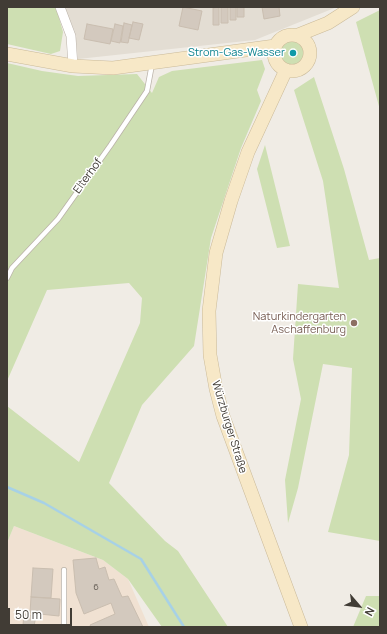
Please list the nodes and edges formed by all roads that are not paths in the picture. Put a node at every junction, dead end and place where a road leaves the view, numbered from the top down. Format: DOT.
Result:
graph roads {
  1 [pos="60,7"];
  2 [pos="354,7"];
  3 [pos="328,23"];
  4 [pos="298,35"];
  5 [pos="275,50"];
  6 [pos="311,51"];
  7 [pos="7,54"];
  8 [pos="152,64"];
  9 [pos="73,66"];
  10 [pos="284,69"];
  11 [pos="7,278"];
  12 [pos="64,570"];
  13 [pos="64,627"];
  14 [pos="301,627"];
  1 -- 9 [label="street"];
  2 -- 3 [label="main road"];
  3 -- 4 [label="main road"];
  3 -- 6 [label="main road"];
  4 -- 5 [label="main road"];
  4 -- 6 [label="main road"];
  5 -- 8 [label="main road"];
  5 -- 10 [label="main road"];
  6 -- 10 [label="main road"];
  7 -- 9 [label="main road"];
  8 -- 9 [label="main road"];
  8 -- 11 [label="lane, Elterhof"];
  10 -- 14 [label="main road, Würzburger Straße"];
  12 -- 13 [label="lane"];
}
